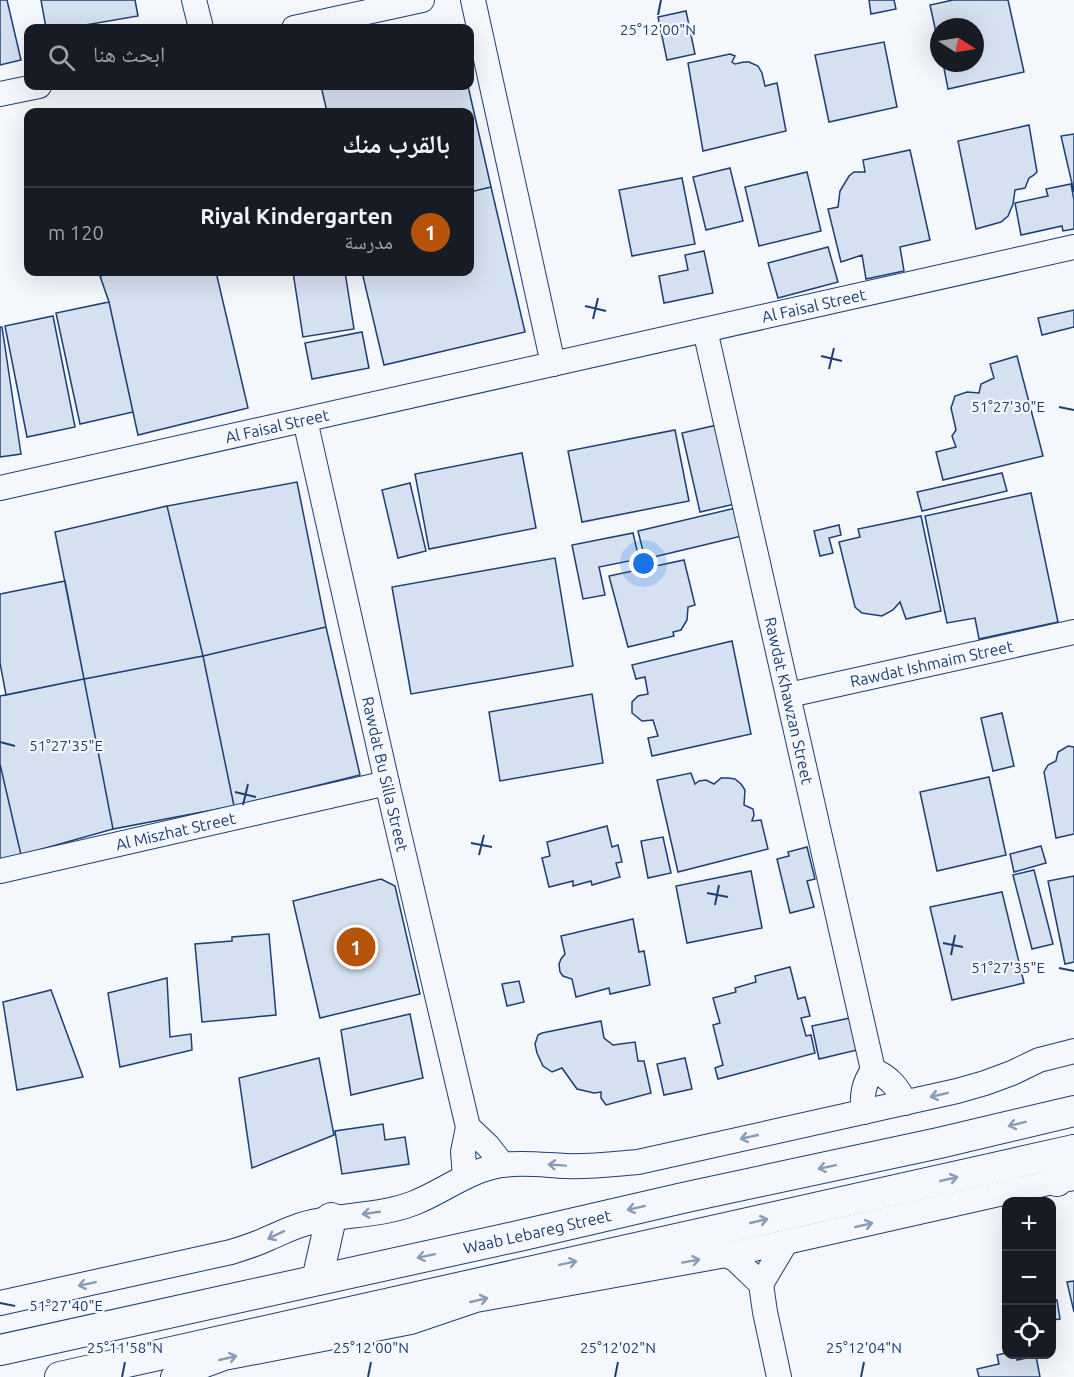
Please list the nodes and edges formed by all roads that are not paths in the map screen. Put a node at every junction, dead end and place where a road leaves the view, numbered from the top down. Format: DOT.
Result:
graph roads {
  1 [pos="194,0"];
  2 [pos="422,0"];
  3 [pos="473,0"];
  4 [pos="200,24"];
  5 [pos="312,24"];
  6 [pos="24,89"];
  7 [pos="0,94"];
  8 [pos="1074,247"];
  9 [pos="705,330"];
  10 [pos="553,364"];
  11 [pos="305,420"];
  12 [pos="0,488"];
  13 [pos="1074,632"];
  14 [pos="789,695"];
  15 [pos="387,783"];
  16 [pos="0,871"];
  17 [pos="1074,1051"];
  18 [pos="873,1070"];
  19 [pos="905,1103"];
  20 [pos="1074,1105"];
  21 [pos="864,1112"];
  22 [pos="468,1127"];
  23 [pos="1074,1150"];
  24 [pos="503,1165"];
  25 [pos="465,1177"];
  26 [pos="1066,1179"];
  27 [pos="331,1218"];
  28 [pos="786,1242"];
  29 [pos="726,1255"];
  30 [pos="317,1280"];
  31 [pos="761,1284"];
  32 [pos="0,1303"];
  33 [pos="330,1316"];
  34 [pos="385,1326"];
  35 [pos="0,1350"];
  36 [pos="115,1370"];
  37 [pos="60,1377"];
  38 [pos="173,1377"];
  39 [pos="779,1377"];
  1 -- 4 [label="street"];
  2 -- 5 [label="street"];
  3 -- 10 [label="street"];
  6 -- 7 [label="street"];
  8 -- 9 [label="street, Al Faisal Street"];
  9 -- 10 [label="street, Al Faisal Street"];
  9 -- 14 [label="street, Rawdat Khawzan Street"];
  10 -- 11 [label="street, Al Faisal Street"];
  11 -- 12 [label="street, Al Faisal Street"];
  11 -- 15 [label="street, Rawdat Bu Silla Street"];
  13 -- 14 [label="street, Rawdat Ishmaim Street"];
  14 -- 18 [label="street, Rawdat Khawzan Street"];
  15 -- 16 [label="street, Al Miszhat Street"];
  15 -- 22 [label="street, Rawdat Bu Silla Street"];
  17 -- 19 [label="street, one-way"];
  18 -- 19 [label="street"];
  18 -- 21 [label="street"];
  19 -- 21 [label="street"];
  20 -- 30 [label="street, Waab Lebareg Street, one-way"];
  21 -- 24 [label="street, one-way"];
  22 -- 24 [label="street"];
  22 -- 25 [label="street"];
  23 -- 26 [label="street"];
  33 -- 23 [label="street, one-way"];
  24 -- 25 [label="street"];
  25 -- 27 [label="street, one-way"];
  28 -- 26 [label="street, one-way"];
  27 -- 30 [label="street"];
  27 -- 32 [label="street, one-way"];
  28 -- 29 [label="street"];
  28 -- 31 [label="street"];
  29 -- 31 [label="street"];
  34 -- 29 [label="street, one-way"];
  30 -- 35 [label="street, Waab Lebareg Street"];
  31 -- 39 [label="street"];
  33 -- 34 [label="street"];
  33 -- 36 [label="street"];
  38 -- 34 [label="street, one-way"];
  36 -- 37 [label="street"];
}
